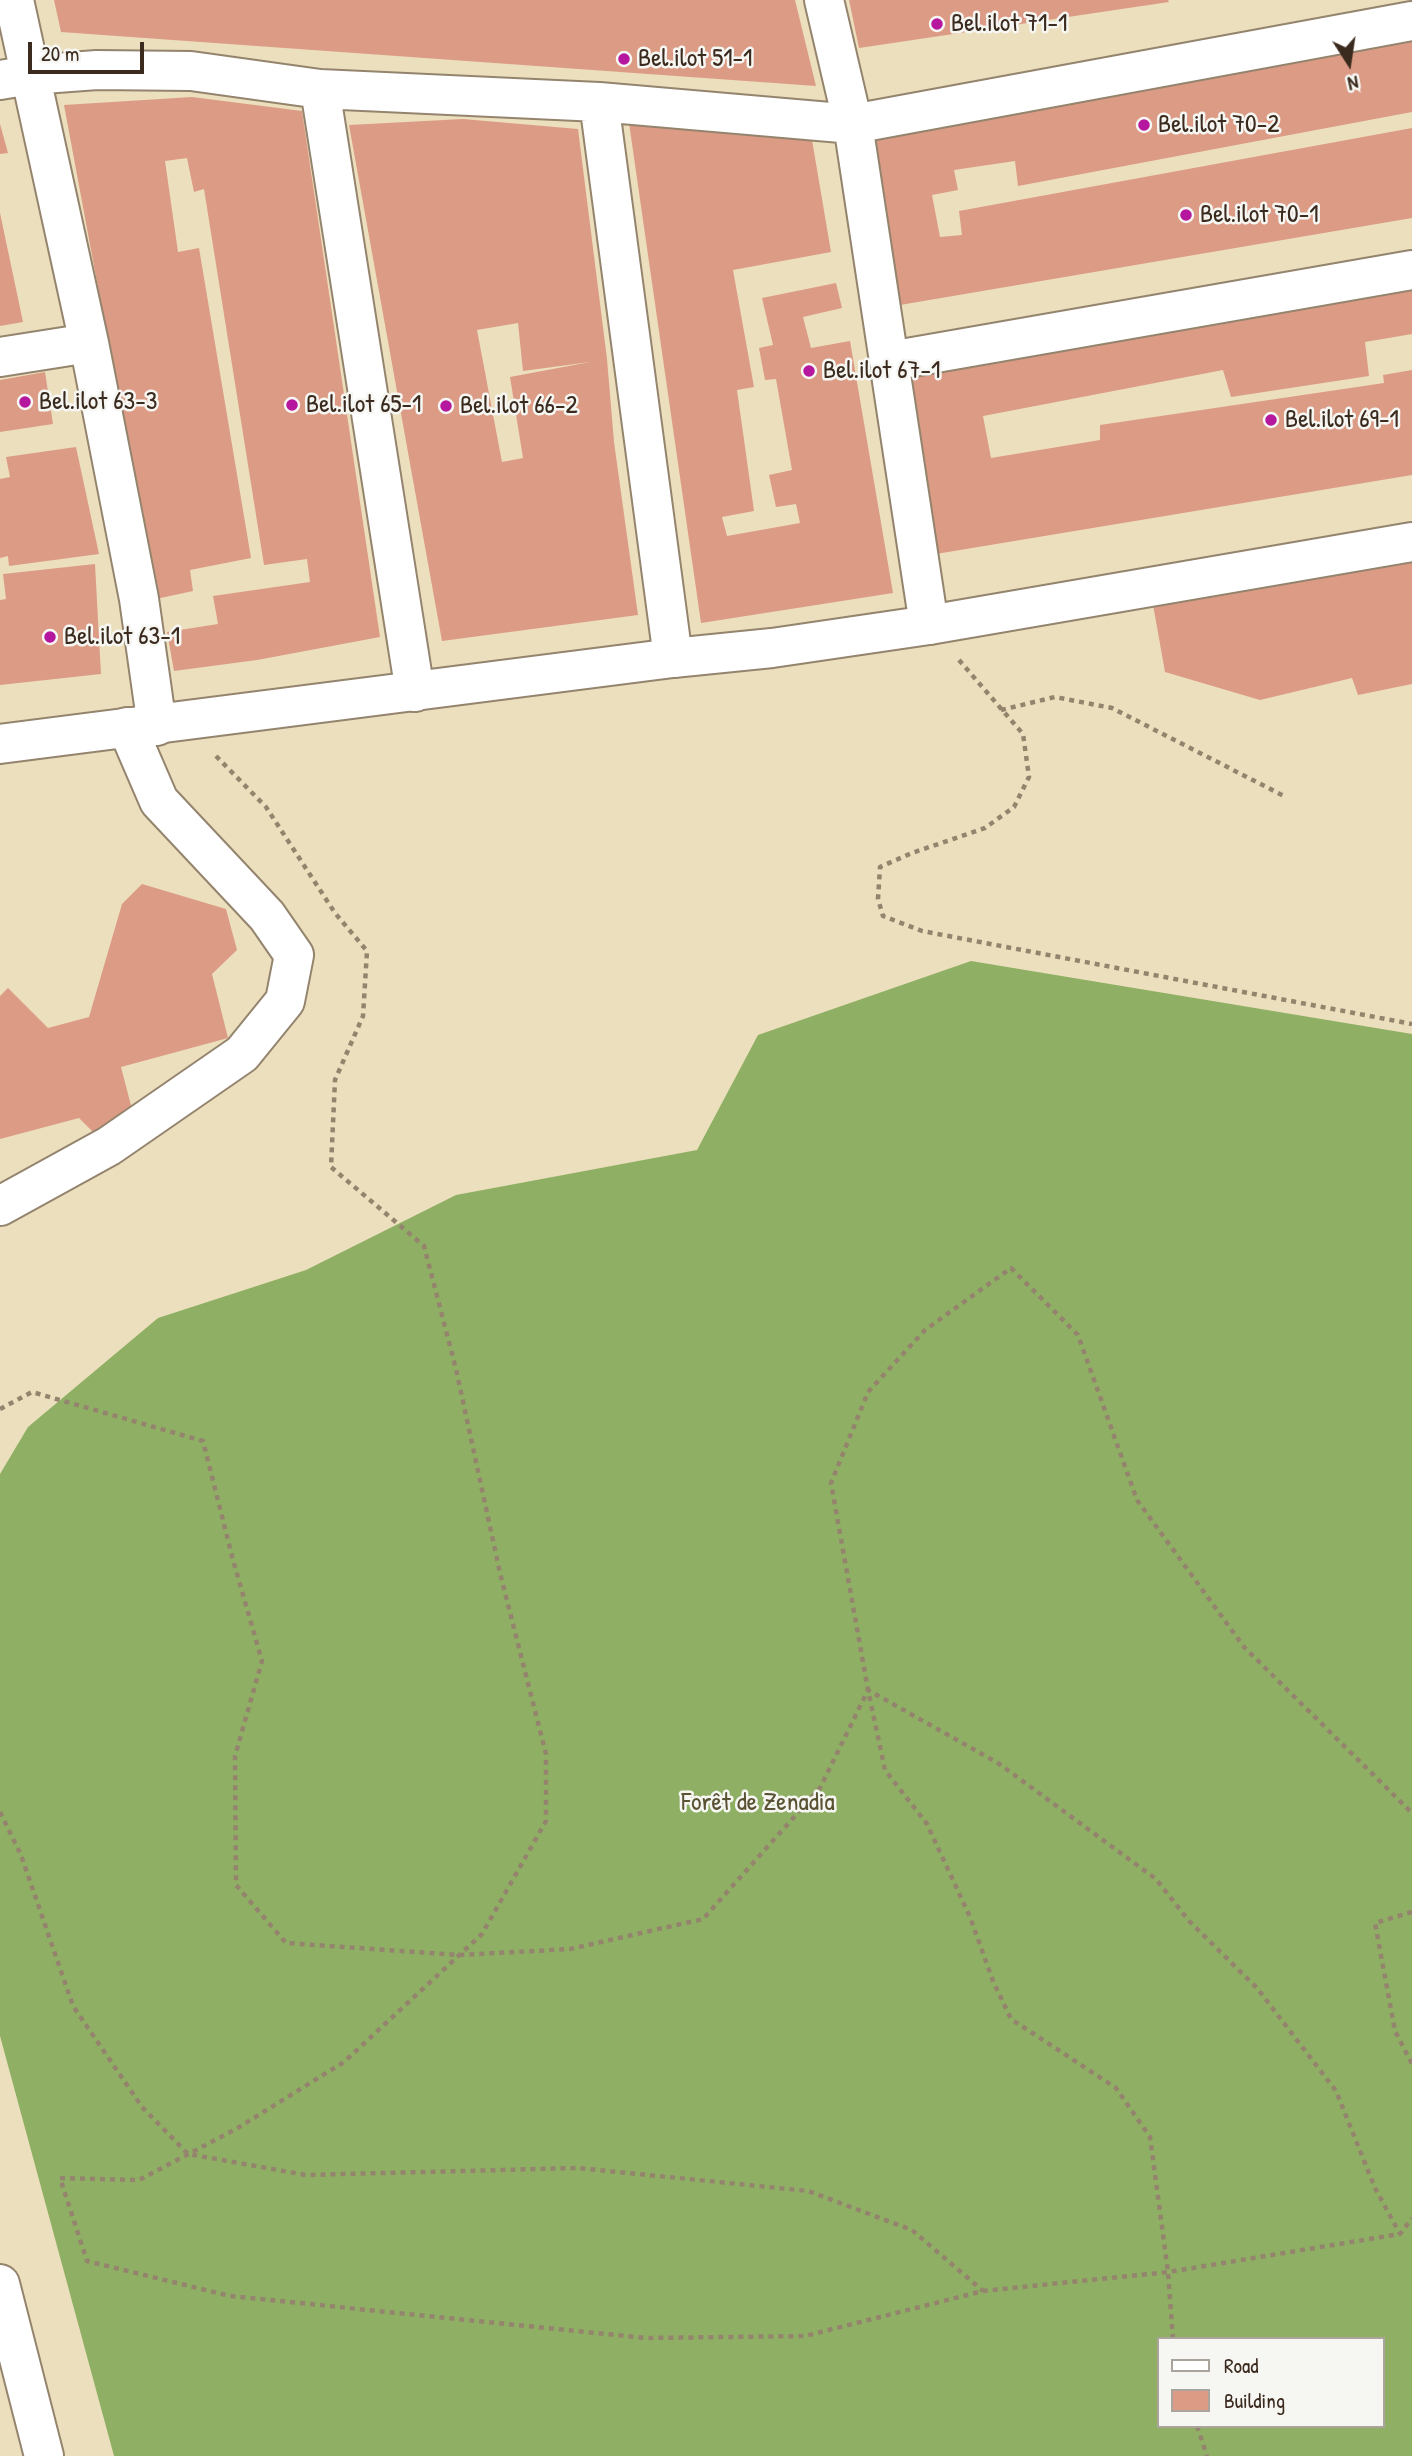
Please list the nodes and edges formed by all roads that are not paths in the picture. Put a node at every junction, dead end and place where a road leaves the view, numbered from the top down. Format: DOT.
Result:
graph roads {
  1 [pos="14,0"];
  2 [pos="824,0"];
  3 [pos="1412,21"];
  4 [pos="15,78"];
  5 [pos="320,89"];
  6 [pos="599,102"];
  7 [pos="853,124"];
  8 [pos="1412,270"];
  9 [pos="89,343"];
  10 [pos="0,357"];
  11 [pos="890,361"];
  12 [pos="1412,542"];
  13 [pos="929,625"];
  14 [pos="673,658"];
  15 [pos="415,692"];
  16 [pos="142,726"];
  17 [pos="0,744"];
  18 [pos="0,1206"];
  19 [pos="0,2284"];
  20 [pos="44,2456"];
  1 -- 4 [label="street"];
  2 -- 7 [label="street"];
  3 -- 7 [label="street"];
  4 -- 5 [label="street"];
  4 -- 9 [label="street"];
  5 -- 6 [label="street"];
  5 -- 15 [label="street"];
  6 -- 7 [label="street"];
  6 -- 14 [label="street"];
  7 -- 11 [label="street"];
  8 -- 11 [label="street"];
  9 -- 10 [label="street"];
  9 -- 16 [label="street"];
  11 -- 13 [label="street"];
  12 -- 13 [label="street"];
  13 -- 14 [label="street"];
  14 -- 15 [label="street"];
  15 -- 16 [label="street"];
  16 -- 17 [label="street"];
  16 -- 18 [label="street"];
  19 -- 20 [label="street"];
}
